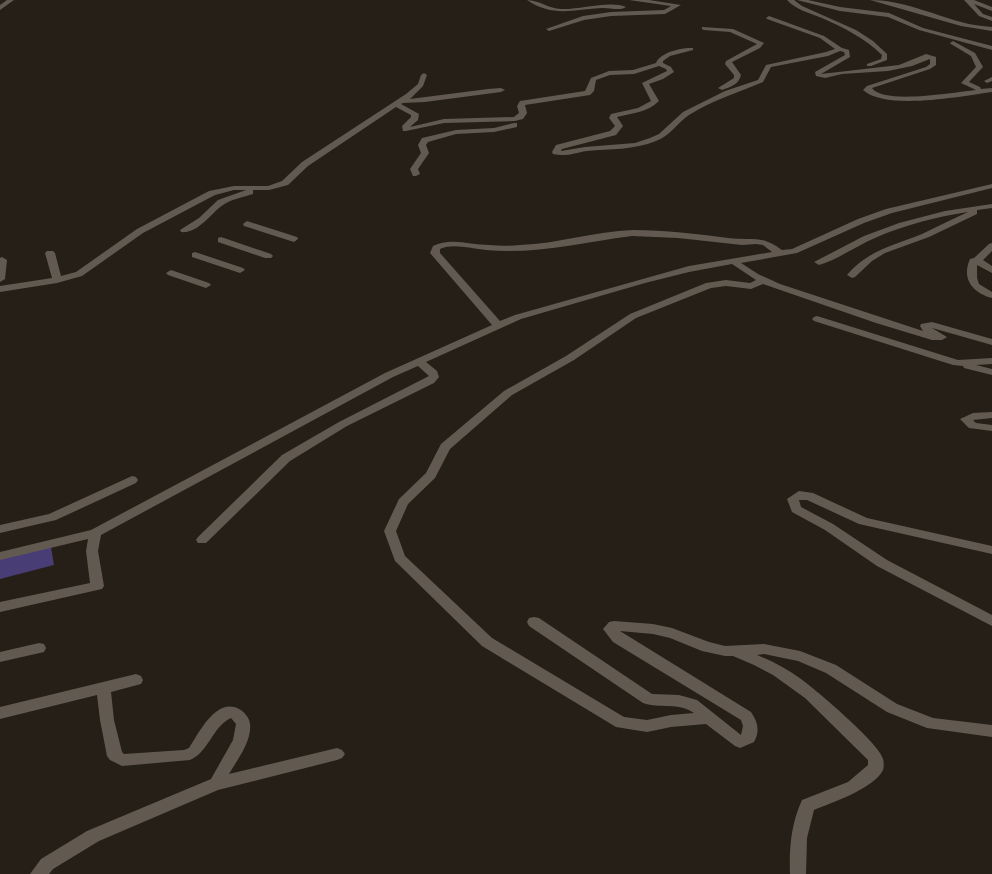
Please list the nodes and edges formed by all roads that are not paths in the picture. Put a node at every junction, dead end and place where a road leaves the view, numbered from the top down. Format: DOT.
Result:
graph roads {
  1 [pos="11,0"];
  2 [pos="530,0"];
  3 [pos="544,0"];
  4 [pos="601,0"];
  5 [pos="632,0"];
  6 [pos="790,0"];
  7 [pos="800,0"];
  8 [pos="873,0"];
  9 [pos="968,0"];
  10 [pos="0,8"];
  11 [pos="992,9"];
  12 [pos="669,10"];
  13 [pos="769,18"];
  14 [pos="992,19"];
  15 [pos="704,28"];
  16 [pos="549,29"];
  17 [pos="992,29"];
  18 [pos="933,33"];
  19 [pos="992,48"];
  20 [pos="691,49"];
  21 [pos="840,49"];
  22 [pos="659,64"];
  23 [pos="846,72"];
  24 [pos="424,76"];
  25 [pos="992,89"];
  26 [pos="501,90"];
  27 [pos="398,102"];
  28 [pos="709,102"];
  29 [pos="523,113"];
  30 [pos="416,174"];
  31 [pos="992,186"];
  32 [pos="269,188"];
  33 [pos="991,205"];
  34 [pos="247,224"];
  35 [pos="184,230"];
  36 [pos="294,239"];
  37 [pos="221,240"];
  38 [pos="992,246"];
  39 [pos="50,253"];
  40 [pos="780,254"];
  41 [pos="195,255"];
  42 [pos="268,256"];
  43 [pos="2,260"];
  44 [pos="977,261"];
  45 [pos="735,262"];
  46 [pos="818,262"];
  47 [pos="240,270"];
  48 [pos="992,270"];
  49 [pos="171,273"];
  50 [pos="852,275"];
  51 [pos="0,278"];
  52 [pos="57,280"];
  53 [pos="764,280"];
  54 [pos="206,286"];
  55 [pos="0,289"];
  56 [pos="992,295"];
  57 [pos="818,319"];
  58 [pos="499,326"];
  59 [pos="992,342"];
  60 [pos="419,361"];
  61 [pos="992,361"];
  62 [pos="961,364"];
  63 [pos="992,372"];
  64 [pos="992,415"];
  65 [pos="992,428"];
  66 [pos="132,480"];
  67 [pos="0,529"];
  68 [pos="95,532"];
  69 [pos="202,540"];
  70 [pos="992,550"];
  71 [pos="0,556"];
  72 [pos="0,607"];
  73 [pos="534,622"];
  74 [pos="992,622"];
  75 [pos="39,648"];
  76 [pos="734,651"];
  77 [pos="0,657"];
  78 [pos="136,680"];
  79 [pos="103,688"];
  80 [pos="0,713"];
  81 [pos="709,718"];
  82 [pos="992,731"];
  83 [pos="337,754"];
  84 [pos="216,784"];
  85 [pos="38,874"];
  86 [pos="798,874"];
  1 -- 10 [label="street"];
  2 -- 12 [label="street"];
  3 -- 4 [label="street"];
  5 -- 12 [label="street"];
  6 -- 23 [label="street"];
  7 -- 18 [label="street"];
  8 -- 17 [label="street"];
  9 -- 11 [label="street"];
  9 -- 14 [label="street"];
  12 -- 16 [label="street"];
  13 -- 21 [label="street"];
  15 -- 28 [label="street"];
  18 -- 19 [label="street"];
  18 -- 25 [label="street"];
  20 -- 22 [label="street"];
  21 -- 23 [label="street"];
  21 -- 28 [label="street"];
  22 -- 28 [label="street"];
  22 -- 29 [label="street"];
  23 -- 25 [label="street"];
  24 -- 27 [label="street"];
  26 -- 27 [label="street"];
  27 -- 29 [label="street"];
  27 -- 32 [label="street"];
  29 -- 30 [label="street"];
  31 -- 40 [label="street"];
  32 -- 35 [label="street"];
  32 -- 52 [label="street"];
  33 -- 46 [label="street"];
  33 -- 50 [label="street"];
  34 -- 36 [label="street"];
  37 -- 42 [label="street"];
  38 -- 44 [label="street"];
  39 -- 52 [label="street"];
  40 -- 45 [label="street"];
  40 -- 58 [label="street"];
  41 -- 47 [label="street"];
  43 -- 51 [label="street"];
  44 -- 48 [label="street"];
  44 -- 56 [label="street"];
  45 -- 53 [label="street"];
  45 -- 58 [label="street"];
  49 -- 54 [label="street"];
  52 -- 55 [label="street"];
  53 -- 59 [label="street"];
  53 -- 81 [label="street"];
  57 -- 62 [label="street"];
  58 -- 60 [label="street"];
  60 -- 68 [label="street"];
  60 -- 69 [label="street"];
  61 -- 62 [label="street"];
  62 -- 63 [label="street"];
  64 -- 65 [label="street"];
  66 -- 67 [label="street"];
  68 -- 71 [label="street"];
  68 -- 72 [label="street"];
  70 -- 74 [label="street"];
  73 -- 81 [label="street"];
  75 -- 77 [label="street"];
  76 -- 81 [label="street"];
  76 -- 82 [label="street"];
  76 -- 86 [label="street"];
  78 -- 79 [label="street"];
  79 -- 80 [label="street"];
  79 -- 84 [label="street"];
  83 -- 84 [label="street"];
  84 -- 85 [label="street"];
}
